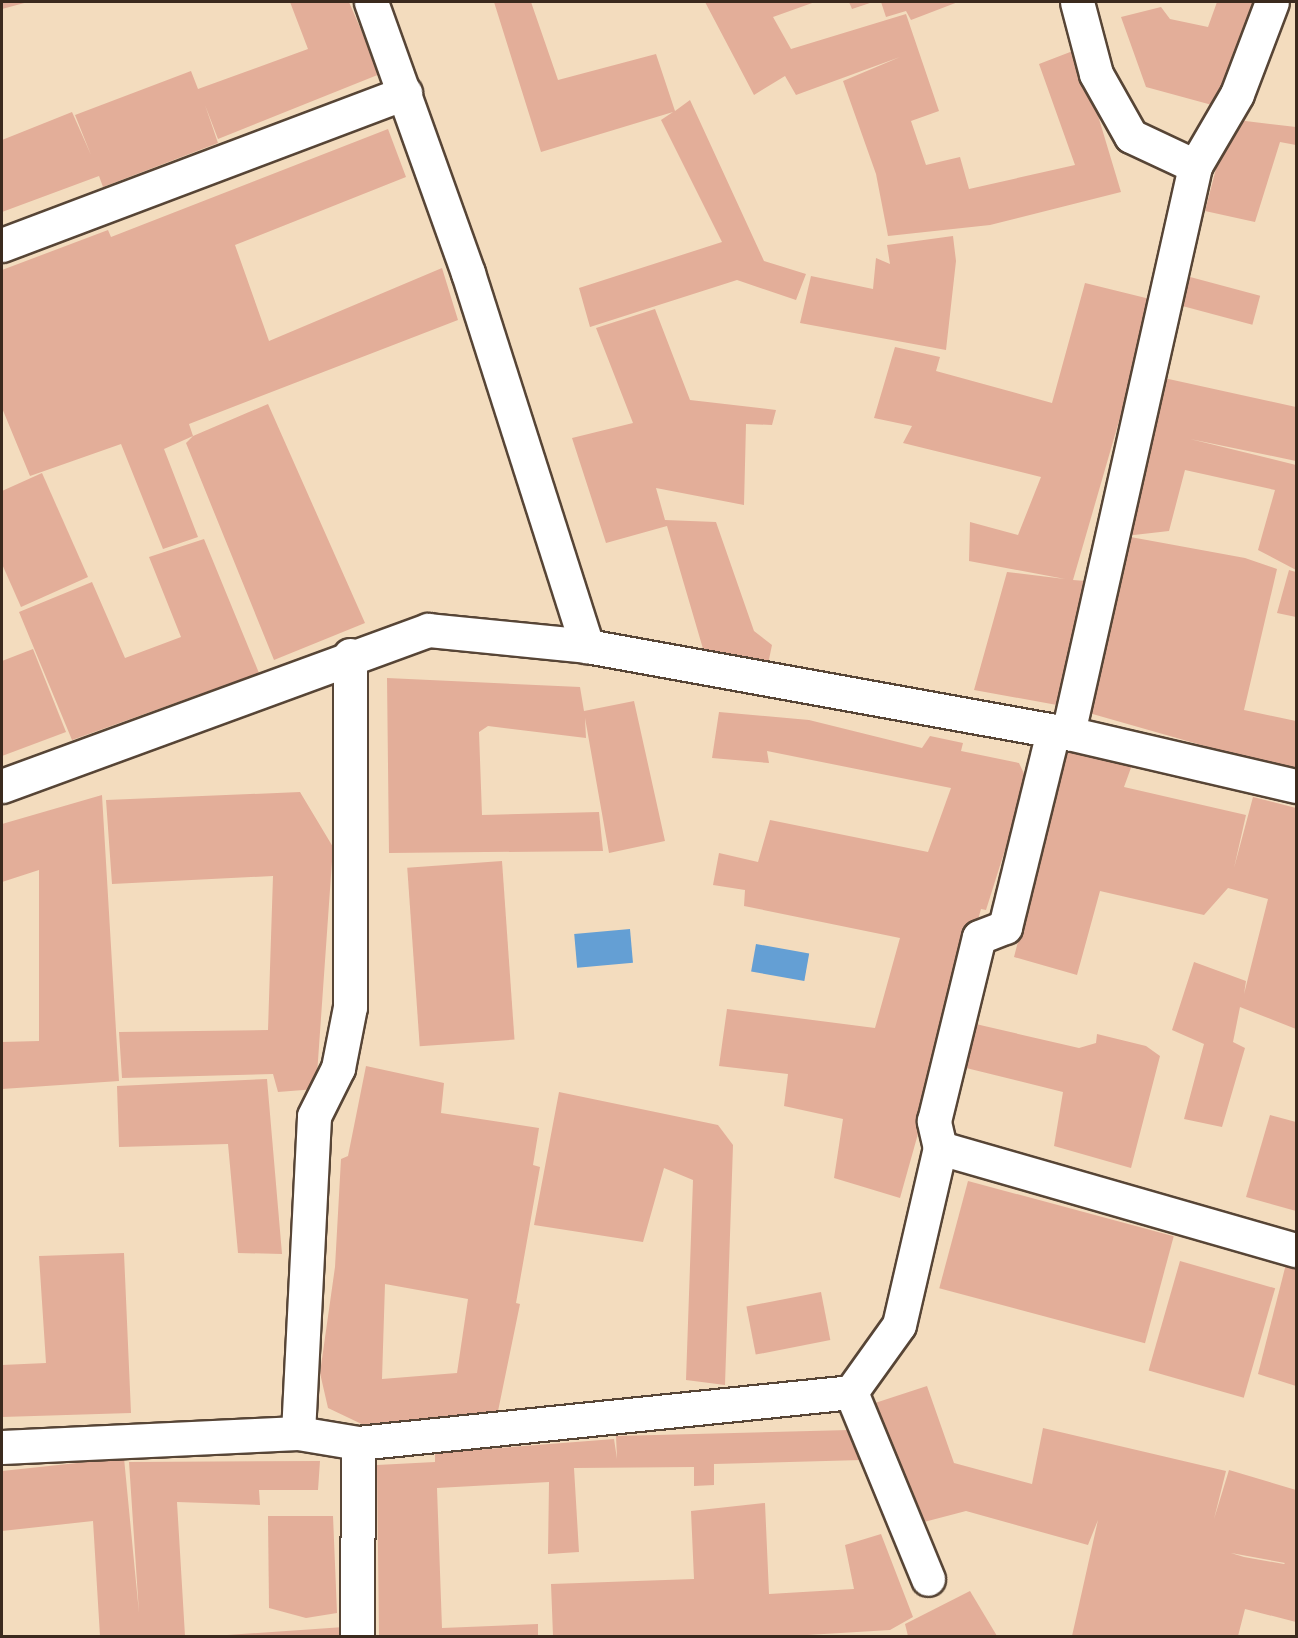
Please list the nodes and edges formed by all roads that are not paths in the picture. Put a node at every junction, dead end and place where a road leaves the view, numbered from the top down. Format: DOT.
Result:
graph roads {
  1 [pos="371,2"];
  2 [pos="1077,2"];
  3 [pos="1272,2"];
  4 [pos="405,93"];
  5 [pos="1195,166"];
  6 [pos="2,245"];
  7 [pos="587,646"];
  8 [pos="350,655"];
  9 [pos="1061,732"];
  10 [pos="2,786"];
  11 [pos="1296,786"];
  12 [pos="940,1148"];
  13 [pos="1296,1250"];
  14 [pos="851,1392"];
  15 [pos="298,1433"];
  16 [pos="358,1443"];
  17 [pos="2,1447"];
  18 [pos="928,1579"];
  19 [pos="357,1636"];
  1 -- 4 [label="street"];
  2 -- 5 [label="street"];
  3 -- 5 [label="street"];
  4 -- 6 [label="street"];
  4 -- 7 [label="street"];
  5 -- 9 [label="street"];
  7 -- 8 [label="street"];
  7 -- 9 [label="street"];
  8 -- 10 [label="street"];
  8 -- 15 [label="street"];
  9 -- 11 [label="street"];
  9 -- 12 [label="street"];
  12 -- 13 [label="street"];
  12 -- 14 [label="street"];
  14 -- 16 [label="street"];
  14 -- 18 [label="street"];
  15 -- 16 [label="street"];
  15 -- 17 [label="street"];
  16 -- 19 [label="street"];
}
